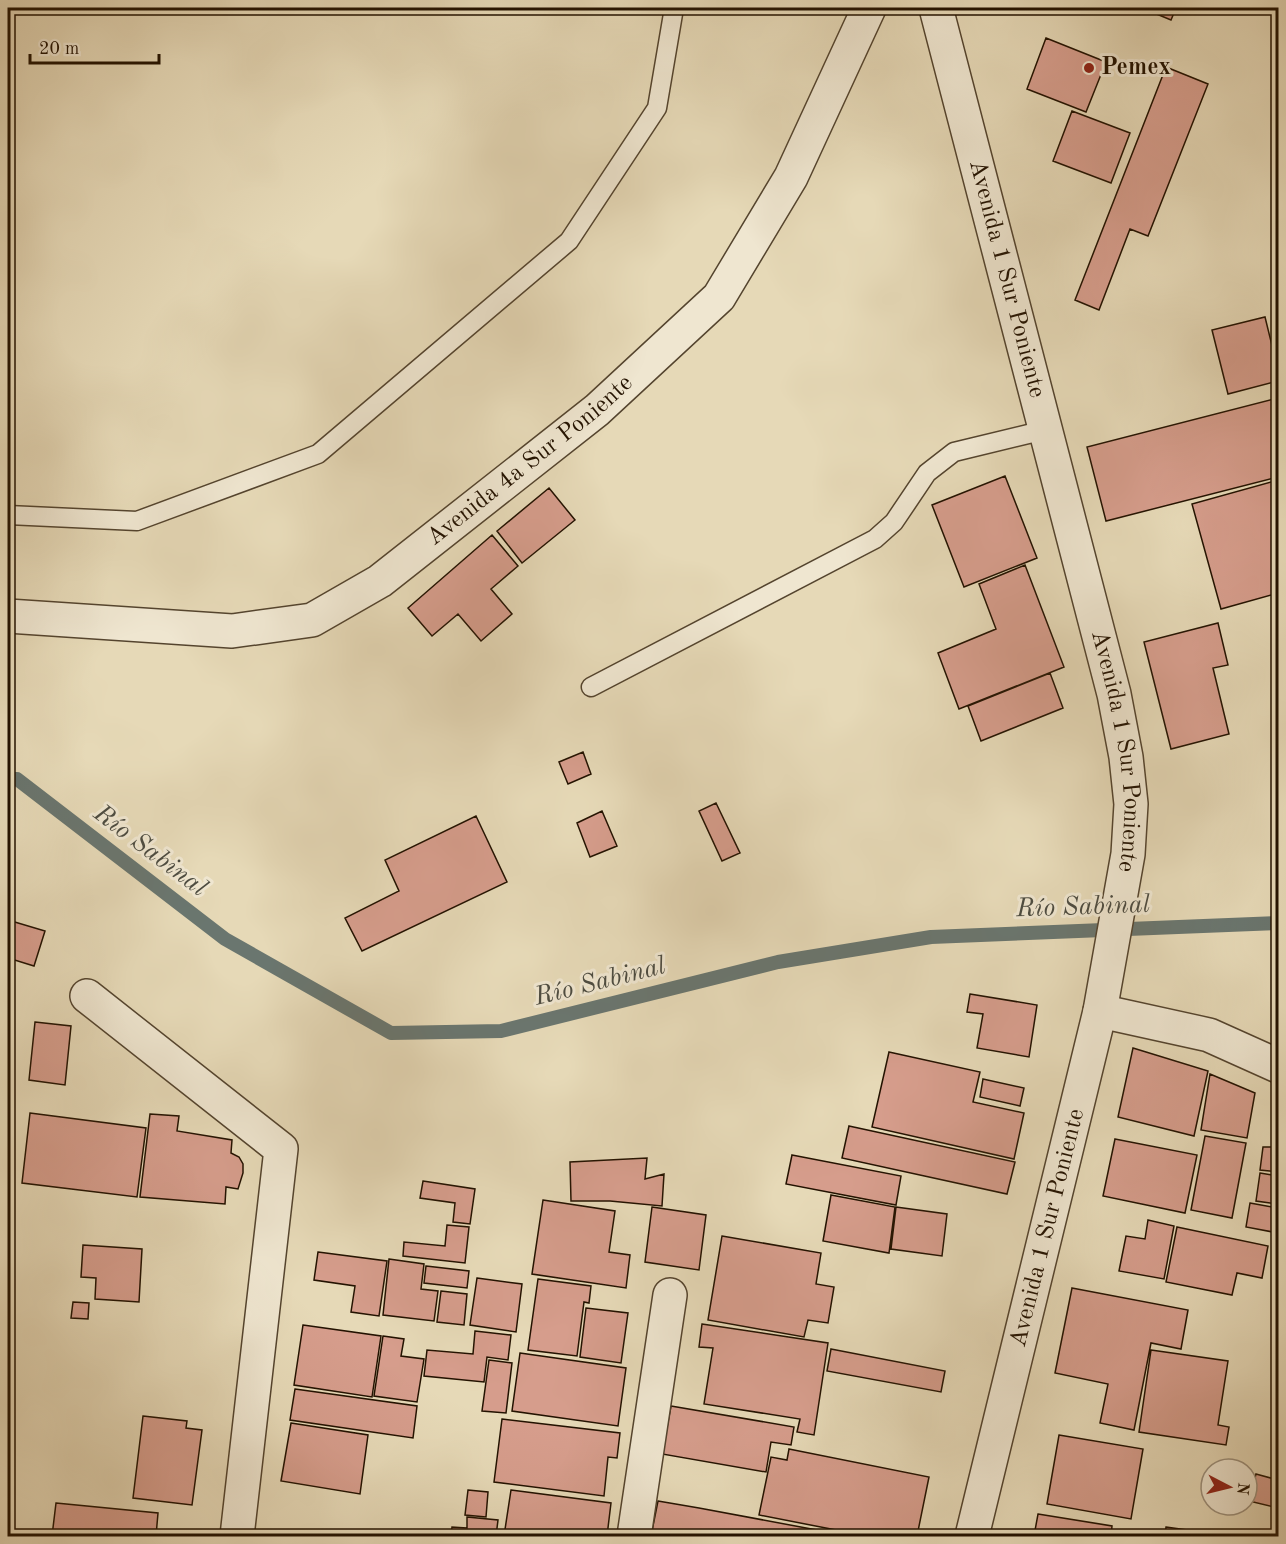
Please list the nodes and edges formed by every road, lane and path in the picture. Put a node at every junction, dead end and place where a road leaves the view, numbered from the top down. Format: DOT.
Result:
graph roads {
  1 [pos="674,8"];
  2 [pos="869,8"];
  3 [pos="936,8"];
  4 [pos="1045,430"];
  5 [pos="8,515"];
  6 [pos="8,616"];
  7 [pos="591,687"];
  8 [pos="87,996"];
  9 [pos="1103,999"];
  10 [pos="1278,1066"];
  11 [pos="670,1295"];
  12 [pos="237,1536"];
  13 [pos="634,1536"];
  14 [pos="972,1536"];
  1 -- 5 [label="lane"];
  2 -- 6 [label="street, Avenida 4a Sur Poniente"];
  3 -- 4 [label="street, Avenida 1 Sur Poniente"];
  4 -- 7 [label="lane"];
  4 -- 9 [label="street, Avenida 1 Sur Poniente"];
  8 -- 12 [label="street"];
  9 -- 10 [label="street"];
  9 -- 14 [label="street, Avenida 1 Sur Poniente"];
  11 -- 13 [label="street"];
}
